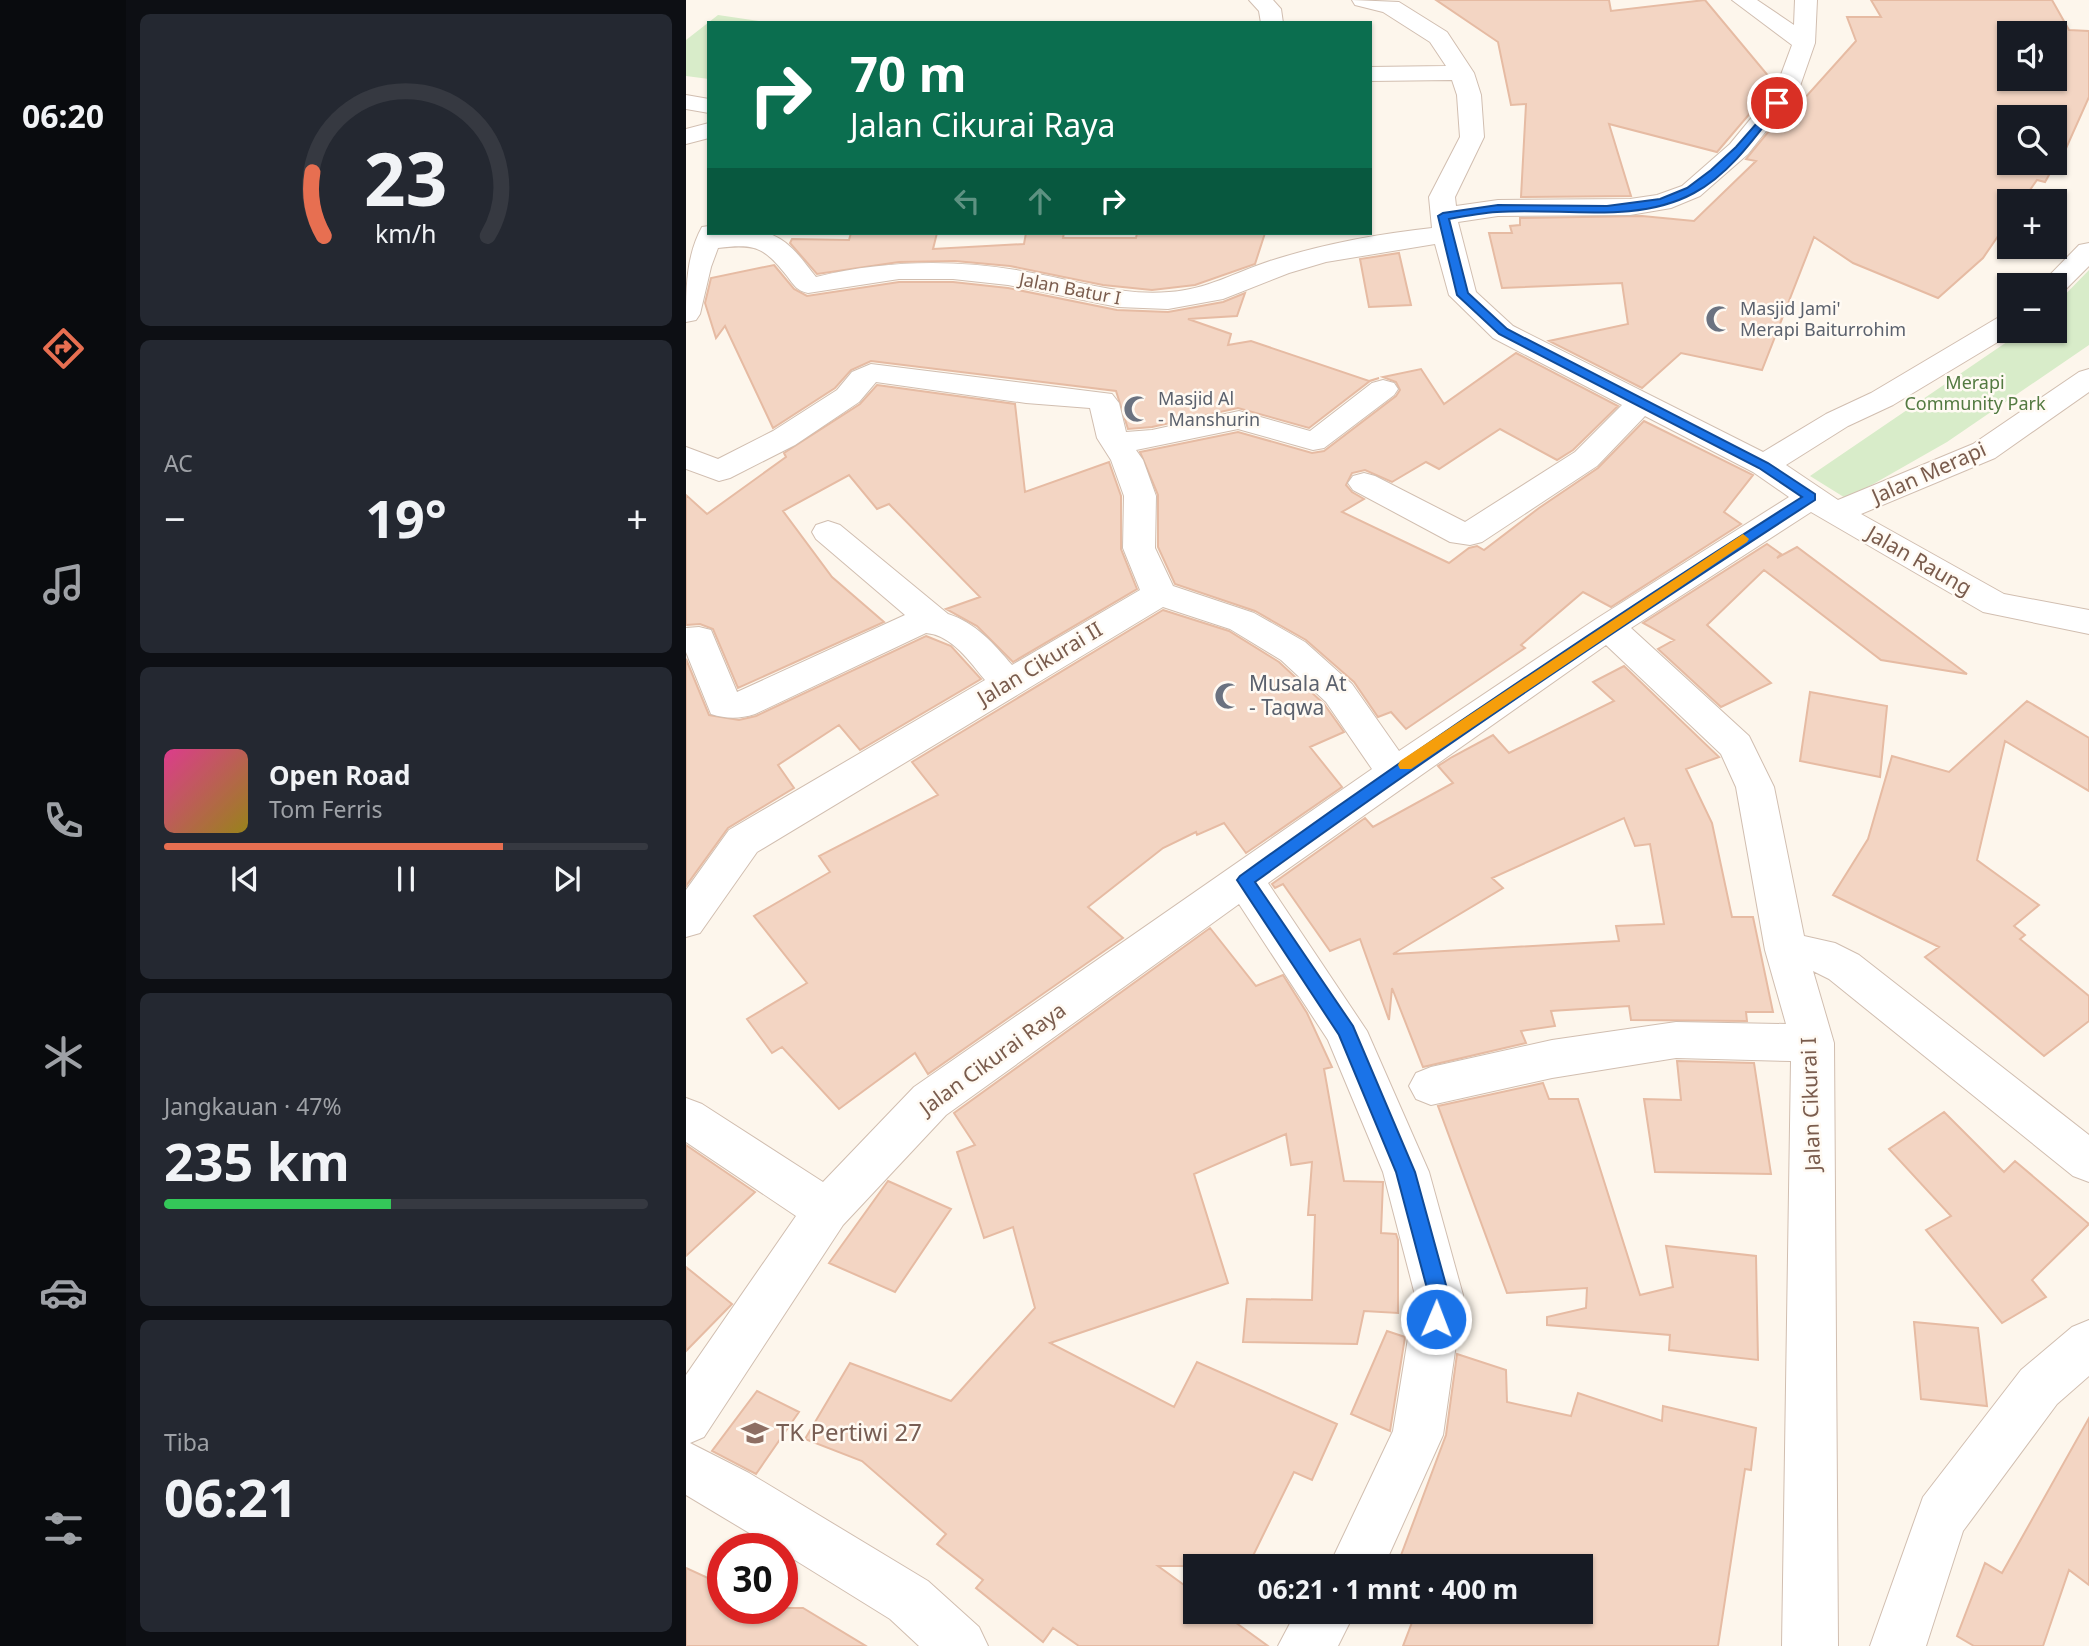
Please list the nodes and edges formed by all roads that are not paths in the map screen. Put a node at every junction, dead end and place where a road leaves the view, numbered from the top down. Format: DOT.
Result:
graph roads {
  1 [pos="1260,0"];
  2 [pos="1363,0"];
  3 [pos="1418,0"];
  4 [pos="1744,0"];
  5 [pos="1806,0"];
  6 [pos="1391,8"];
  7 [pos="1272,21"];
  8 [pos="1804,43"];
  9 [pos="1462,73"];
  10 [pos="1372,74"];
  11 [pos="686,103"];
  12 [pos="707,106"];
  13 [pos="707,131"];
  14 [pos="686,137"];
  15 [pos="1445,225"];
  16 [pos="710,237"];
  17 [pos="2089,251"];
  18 [pos="2066,273"];
  19 [pos="686,314"];
  20 [pos="1997,330"];
  21 [pos="2089,378"];
  22 [pos="1383,389"];
  23 [pos="1641,403"];
  24 [pos="1115,443"];
  25 [pos="686,457"];
  26 [pos="1764,466"];
  27 [pos="719,471"];
  28 [pos="1364,483"];
  29 [pos="686,488"];
  30 [pos="1823,505"];
  31 [pos="828,532"];
  32 [pos="1159,594"];
  33 [pos="934,621"];
  34 [pos="2089,622"];
  35 [pos="1608,627"];
  36 [pos="686,640"];
  37 [pos="1008,683"];
  38 [pos="1394,773"];
  39 [pos="1245,880"];
  40 [pos="686,921"];
  41 [pos="1786,950"];
  42 [pos="1814,1043"];
  43 [pos="1431,1086"];
  44 [pos="686,1118"];
  45 [pos="2089,1162"];
  46 [pos="827,1210"];
  47 [pos="2089,1344"];
  48 [pos="686,1419"];
  49 [pos="686,1467"];
  50 [pos="1362,1554"];
  51 [pos="1320,1624"];
  52 [pos="1817,1645"];
  53 [pos="960,1646"];
  54 [pos="1306,1646"];
  55 [pos="1899,1646"];
  1 -- 7 [label="street"];
  2 -- 6 [label="street"];
  3 -- 6 [label="street"];
  4 -- 8 [label="street"];
  5 -- 8 [label="street"];
  6 -- 9 [label="street"];
  8 -- 15 [label="street"];
  9 -- 10 [label="street"];
  9 -- 15 [label="street"];
  11 -- 12 [label="street"];
  13 -- 14 [label="street"];
  15 -- 16 [label="street, Jalan Batur I"];
  15 -- 23 [label="street, Jalan Raung"];
  16 -- 19 [label="street"];
  17 -- 18 [label="street"];
  20 -- 26 [label="street"];
  21 -- 30 [label="street, Jalan Merapi"];
  22 -- 24 [label="street"];
  23 -- 26 [label="street, Jalan Raung"];
  23 -- 28 [label="street"];
  24 -- 27 [label="street"];
  24 -- 32 [label="street"];
  25 -- 27 [label="street"];
  26 -- 30 [label="street, Jalan Raung"];
  27 -- 29 [label="street"];
  30 -- 34 [label="street, Jalan Raung"];
  30 -- 35 [label="street, Jalan Cikurai Raya"];
  31 -- 33 [label="street"];
  32 -- 37 [label="street, Jalan Cikurai II"];
  32 -- 38 [label="street"];
  33 -- 36 [label="street"];
  33 -- 37 [label="street"];
  35 -- 38 [label="street, Jalan Cikurai Raya"];
  35 -- 41 [label="street, Jalan Cikurai I"];
  37 -- 40 [label="street, Jalan Cikurai II"];
  38 -- 39 [label="street, Jalan Cikurai Raya"];
  39 -- 46 [label="street, Jalan Cikurai Raya"];
  39 -- 50 [label="street"];
  41 -- 42 [label="street, Jalan Cikurai I"];
  41 -- 45 [label="street"];
  42 -- 43 [label="street"];
  42 -- 52 [label="street, Jalan Cikurai I"];
  44 -- 46 [label="street"];
  46 -- 48 [label="street, Jalan Cikurai Raya"];
  47 -- 55 [label="street"];
  49 -- 53 [label="street"];
  51 -- 54 [label="street"];
}
